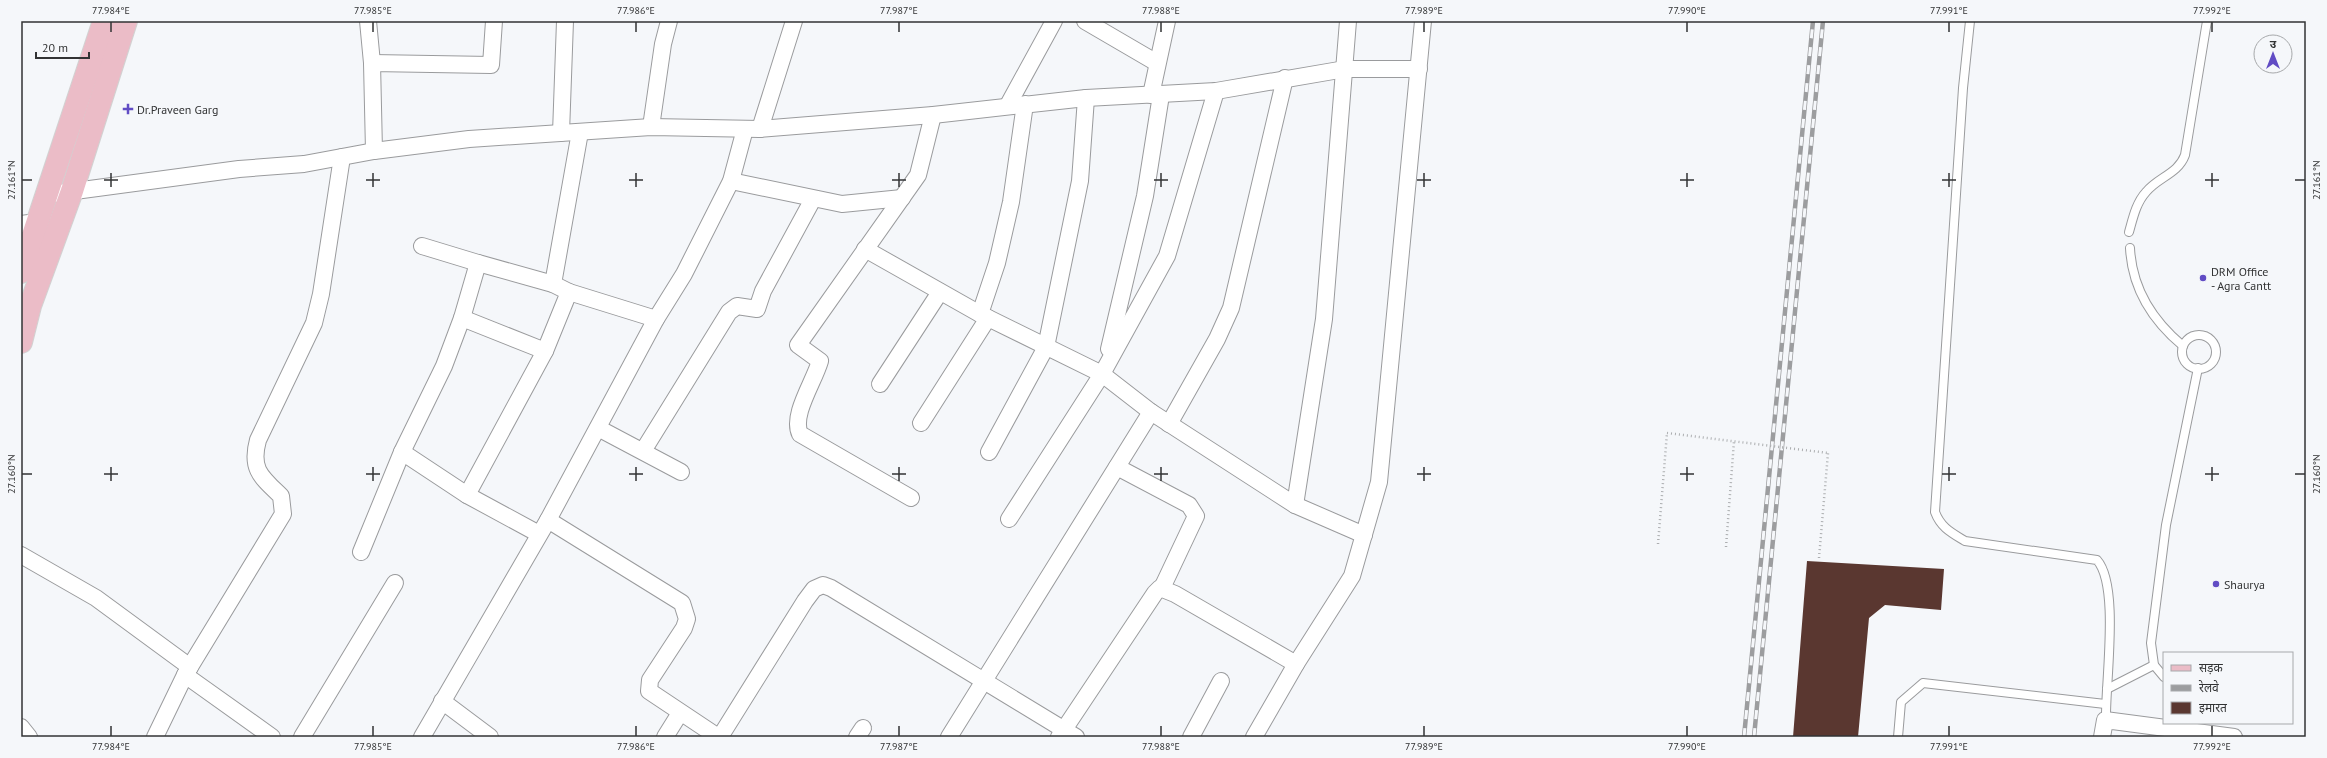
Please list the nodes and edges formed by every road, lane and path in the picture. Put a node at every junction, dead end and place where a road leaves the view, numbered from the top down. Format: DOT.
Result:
graph roads {
  1 [pos="104,21"];
  2 [pos="126,21"];
  3 [pos="368,21"];
  4 [pos="494,21"];
  5 [pos="565,21"];
  6 [pos="669,21"];
  7 [pos="794,21"];
  8 [pos="1054,21"];
  9 [pos="1085,21"];
  10 [pos="1167,21"];
  11 [pos="1348,21"];
  12 [pos="1423,21"];
  13 [pos="1970,21"];
  14 [pos="2207,21"];
  15 [pos="372,63"];
  16 [pos="1157,63"];
  17 [pos="1344,69"];
  18 [pos="1419,69"];
  19 [pos="1285,78"];
  20 [pos="1216,91"];
  21 [pos="1156,95"];
  22 [pos="1086,98"];
  23 [pos="1025,104"];
  24 [pos="1008,105"];
  25 [pos="933,115"];
  26 [pos="651,127"];
  27 [pos="752,129"];
  28 [pos="580,132"];
  29 [pos="561,133"];
  30 [pos="374,151"];
  31 [pos="342,157"];
  32 [pos="731,181"];
  33 [pos="72,191"];
  34 [pos="45,195"];
  35 [pos="902,198"];
  36 [pos="813,199"];
  37 [pos="29,223"];
  38 [pos="2129,232"];
  39 [pos="422,246"];
  40 [pos="2130,248"];
  41 [pos="865,249"];
  42 [pos="478,263"];
  43 [pos="21,272"];
  44 [pos="553,284"];
  45 [pos="569,292"];
  46 [pos="940,292"];
  47 [pos="984,316"];
  48 [pos="462,318"];
  49 [pos="656,319"];
  50 [pos="21,342"];
  51 [pos="2183,346"];
  52 [pos="1046,347"];
  53 [pos="545,351"];
  54 [pos="2198,368"];
  55 [pos="1105,370"];
  56 [pos="880,384"];
  57 [pos="1151,412"];
  58 [pos="920,423"];
  59 [pos="1169,424"];
  60 [pos="598,428"];
  61 [pos="1734,441"];
  62 [pos="643,451"];
  63 [pos="402,452"];
  64 [pos="989,452"];
  65 [pos="1117,467"];
  66 [pos="681,472"];
  67 [pos="467,495"];
  68 [pos="911,498"];
  69 [pos="1295,505"];
  70 [pos="1009,519"];
  71 [pos="548,520"];
  72 [pos="539,534"];
  73 [pos="1364,535"];
  74 [pos="1658,544"];
  75 [pos="1726,547"];
  76 [pos="360,552"];
  77 [pos="21,554"];
  78 [pos="1819,558"];
  79 [pos="395,583"];
  80 [pos="1162,588"];
  81 [pos="1296,664"];
  82 [pos="2154,666"];
  83 [pos="188,671"];
  84 [pos="2163,676"];
  85 [pos="983,680"];
  86 [pos="1221,681"];
  87 [pos="2106,689"];
  88 [pos="442,701"];
  89 [pos="2105,704"];
  90 [pos="680,713"];
  91 [pos="2106,720"];
  92 [pos="21,727"];
  93 [pos="1066,734"];
  94 [pos="29,737"];
  95 [pos="155,737"];
  96 [pos="272,737"];
  97 [pos="302,737"];
  98 [pos="422,737"];
  99 [pos="490,737"];
  100 [pos="665,737"];
  101 [pos="719,737"];
  102 [pos="949,737"];
  103 [pos="1191,737"];
  104 [pos="1254,737"];
  105 [pos="1898,737"];
  106 [pos="2102,737"];
  107 [pos="2234,737"];
  1 -- 34 [label="main road"];
  2 -- 33 [label="main road"];
  3 -- 15 [label="street"];
  4 -- 15 [label="street"];
  5 -- 29 [label="street"];
  6 -- 26 [label="street"];
  7 -- 27 [label="street"];
  8 -- 24 [label="street"];
  9 -- 16 [label="street"];
  10 -- 16 [label="street"];
  11 -- 17 [label="street"];
  12 -- 18 [label="street"];
  13 -- 87 [label="lane"];
  14 -- 38 [label="lane"];
  15 -- 30 [label="street"];
  16 -- 21 [label="street"];
  17 -- 18 [label="street"];
  17 -- 19 [label="street"];
  17 -- 69 [label="street"];
  18 -- 73 [label="street"];
  19 -- 20 [label="street"];
  19 -- 59 [label="street"];
  20 -- 21 [label="street"];
  20 -- 55 [label="street"];
  21 -- 22 [label="street"];
  21 -- 55 [label="street"];
  22 -- 23 [label="street"];
  22 -- 52 [label="street"];
  23 -- 24 [label="street"];
  23 -- 47 [label="street"];
  24 -- 25 [label="street"];
  25 -- 27 [label="street"];
  25 -- 35 [label="street"];
  26 -- 27 [label="street"];
  26 -- 28 [label="street"];
  27 -- 32 [label="street"];
  28 -- 29 [label="street"];
  28 -- 44 [label="street"];
  29 -- 30 [label="street"];
  30 -- 31 [label="street"];
  31 -- 33 [label="street"];
  31 -- 83 [label="street"];
  32 -- 36 [label="street"];
  32 -- 49 [label="street"];
  33 -- 34 [label="street"];
  33 -- 50 [label="main road"];
  34 -- 37 [label="main road"];
  35 -- 36 [label="street"];
  35 -- 41 [label="street"];
  36 -- 62 [label="street"];
  37 -- 43 [label="main road"];
  39 -- 42 [label="street"];
  40 -- 51 [label="lane"];
  41 -- 46 [label="street"];
  41 -- 68 [label="street"];
  42 -- 44 [label="street"];
  42 -- 48 [label="street"];
  44 -- 45 [label="street"];
  45 -- 49 [label="street"];
  45 -- 53 [label="street"];
  46 -- 47 [label="street"];
  46 -- 56 [label="street"];
  47 -- 52 [label="street"];
  47 -- 58 [label="street"];
  48 -- 53 [label="street"];
  48 -- 63 [label="street"];
  49 -- 60 [label="street"];
  51 -- 54 [label="lane"];
  51 -- 54 [label="lane"];
  52 -- 55 [label="street"];
  52 -- 64 [label="street"];
  53 -- 67 [label="street"];
  54 -- 82 [label="lane"];
  55 -- 57 [label="street"];
  55 -- 70 [label="street"];
  57 -- 59 [label="street"];
  57 -- 65 [label="street"];
  59 -- 69 [label="street"];
  60 -- 62 [label="street"];
  60 -- 71 [label="street"];
  61 -- 74 [label="path, bridge"];
  61 -- 75 [label="path"];
  61 -- 78 [label="path, bridge"];
  62 -- 66 [label="street"];
  63 -- 67 [label="street"];
  63 -- 76 [label="street"];
  65 -- 80 [label="street"];
  65 -- 85 [label="street"];
  67 -- 72 [label="street"];
  69 -- 73 [label="street"];
  71 -- 72 [label="street"];
  71 -- 90 [label="street"];
  72 -- 88 [label="street"];
  73 -- 81 [label="street"];
  77 -- 83 [label="street"];
  79 -- 97 [label="street"];
  80 -- 81 [label="street"];
  80 -- 93 [label="street"];
  81 -- 104 [label="street"];
  82 -- 84 [label="lane"];
  82 -- 87 [label="lane"];
  83 -- 95 [label="street"];
  83 -- 96 [label="street"];
  85 -- 93 [label="street"];
  85 -- 101 [label="street"];
  85 -- 102 [label="street"];
  86 -- 103 [label="street"];
  87 -- 89 [label="lane"];
  88 -- 98 [label="street"];
  88 -- 99 [label="street"];
  89 -- 91 [label="lane"];
  89 -- 105 [label="lane"];
  90 -- 100 [label="street"];
  90 -- 101 [label="street"];
  91 -- 106 [label="street"];
  91 -- 107 [label="street"];
  92 -- 94 [label="street"];
}
